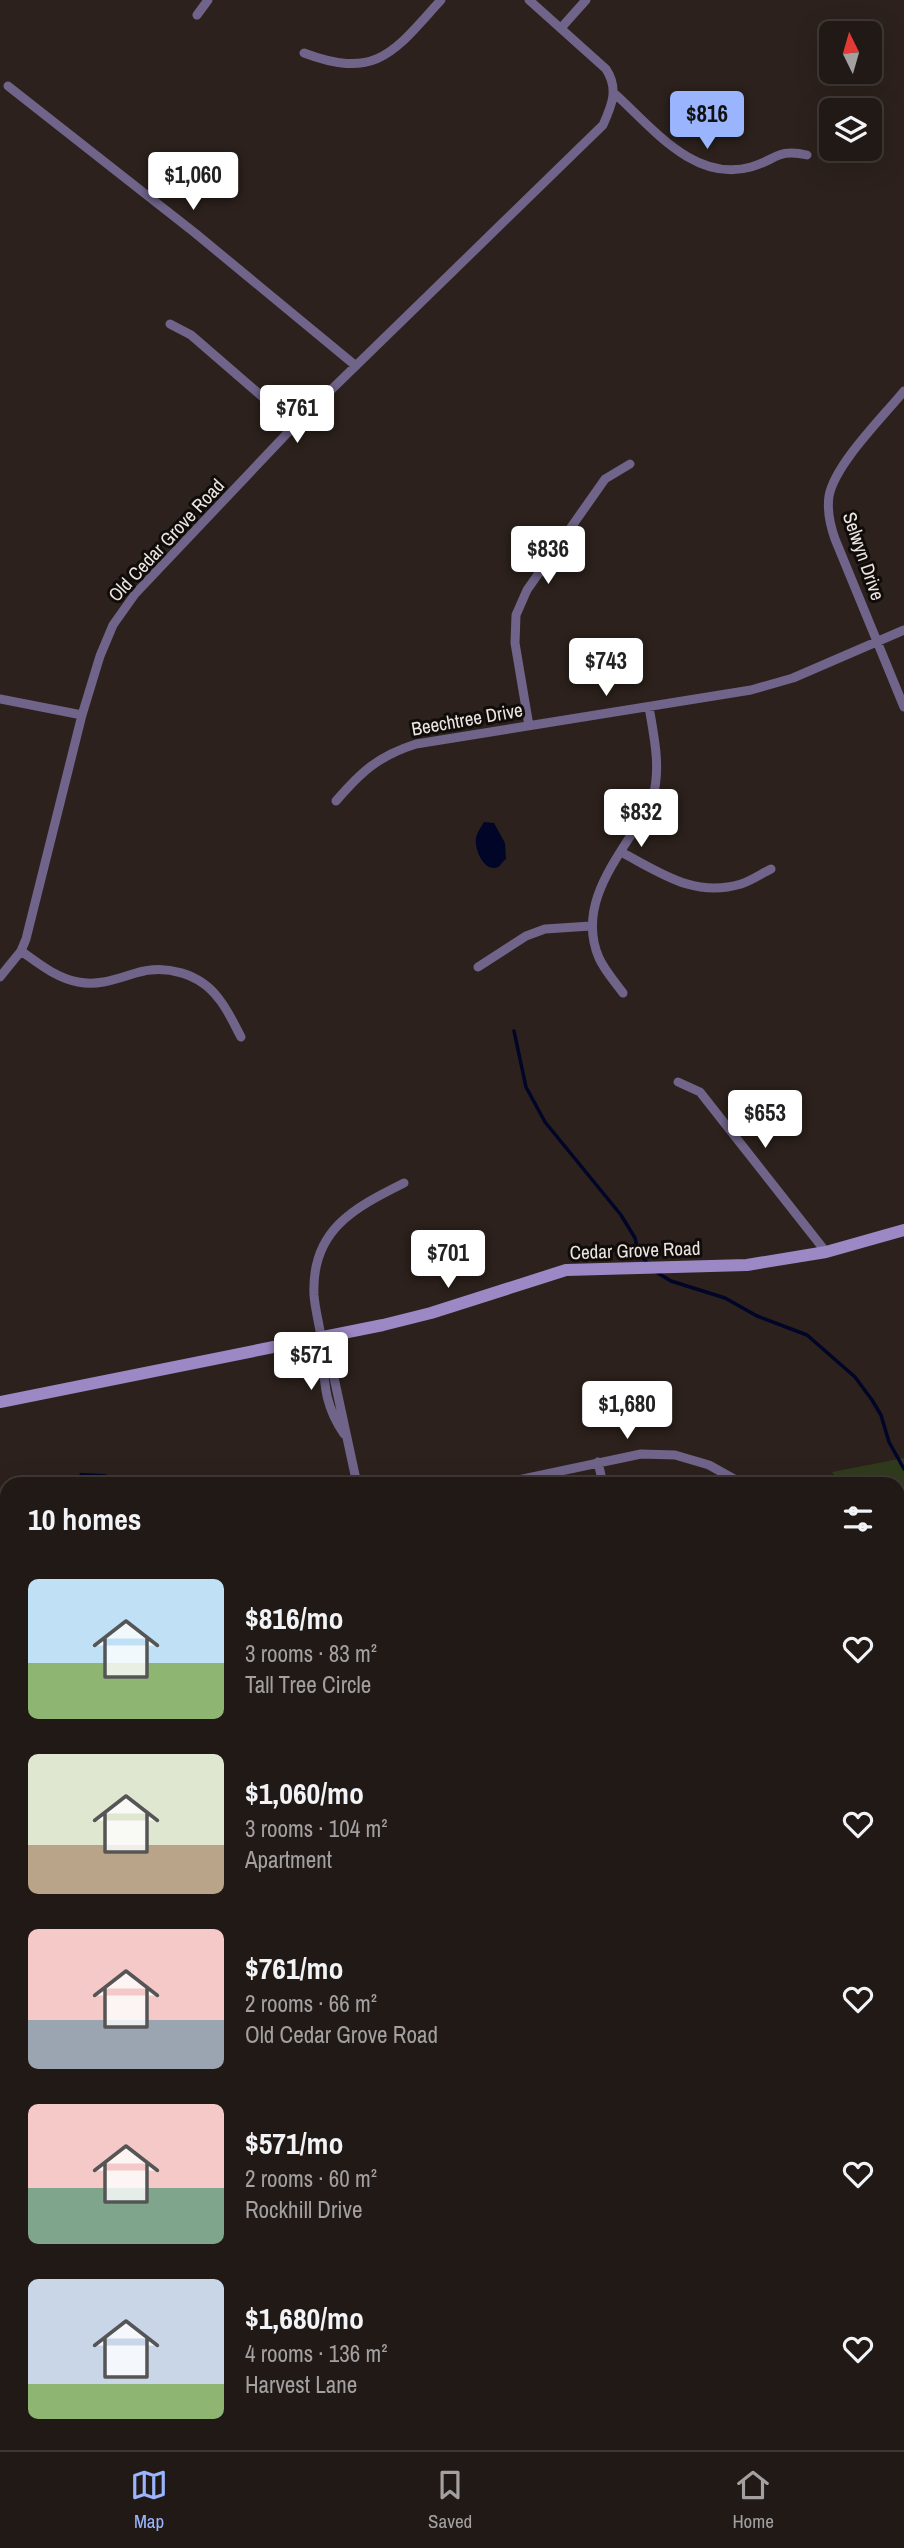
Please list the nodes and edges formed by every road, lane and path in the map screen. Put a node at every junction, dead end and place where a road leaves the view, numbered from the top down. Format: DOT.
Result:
graph roads {
  1 [pos="208,0"];
  2 [pos="442,0"];
  3 [pos="528,0"];
  4 [pos="586,0"];
  5 [pos="197,15"];
  6 [pos="561,28"];
  7 [pos="304,53"];
  8 [pos="8,86"];
  9 [pos="614,93"];
  10 [pos="807,155"];
  11 [pos="170,324"];
  12 [pos="356,366"];
  13 [pos="904,391"];
  14 [pos="295,425"];
  15 [pos="630,464"];
  16 [pos="904,630"];
  17 [pos="877,642"];
  18 [pos="0,699"];
  19 [pos="649,707"];
  20 [pos="904,707"];
  21 [pos="82,715"];
  22 [pos="529,726"];
  23 [pos="335,801"];
  24 [pos="621,852"];
  25 [pos="771,869"];
  26 [pos="591,926"];
  27 [pos="21,951"];
  28 [pos="478,967"];
  29 [pos="0,977"];
  30 [pos="623,993"];
  31 [pos="241,1037"];
  32 [pos="678,1082"];
  33 [pos="404,1183"];
  34 [pos="904,1230"];
  35 [pos="826,1252"];
  36 [pos="321,1337"];
  37 [pos="0,1402"];
  38 [pos="598,1462"];
  39 [pos="355,1477"];
  40 [pos="530,1477"];
  41 [pos="601,1477"];
  42 [pos="730,1477"];
  1 -- 5 [label="street"];
  2 -- 7 [label="street"];
  3 -- 6 [label="street"];
  4 -- 6 [label="street"];
  6 -- 9 [label="street"];
  8 -- 12 [label="street"];
  9 -- 10 [label="street"];
  9 -- 12 [label="street, Old Cedar Grove Road"];
  11 -- 14 [label="street"];
  12 -- 14 [label="street, Old Cedar Grove Road"];
  13 -- 17 [label="street, Selwyn Drive"];
  14 -- 21 [label="street, Old Cedar Grove Road"];
  15 -- 22 [label="street"];
  16 -- 17 [label="street, Beechtree Drive"];
  17 -- 19 [label="street, Beechtree Drive"];
  17 -- 20 [label="street, Selwyn Drive"];
  18 -- 21 [label="street"];
  19 -- 22 [label="street, Beechtree Drive"];
  19 -- 24 [label="street"];
  21 -- 27 [label="street, Old Cedar Grove Road"];
  22 -- 23 [label="street, Beechtree Drive"];
  24 -- 25 [label="street"];
  24 -- 26 [label="street"];
  26 -- 28 [label="street"];
  26 -- 30 [label="street"];
  27 -- 29 [label="street, Old Cedar Grove Road"];
  27 -- 31 [label="street"];
  32 -- 35 [label="street"];
  33 -- 36 [label="street"];
  34 -- 35 [label="street, Cedar Grove Road"];
  35 -- 36 [label="street, Cedar Grove Road"];
  36 -- 37 [label="street, Cedar Grove Road"];
  36 -- 39 [label="street"];
  38 -- 40 [label="street"];
  38 -- 41 [label="street"];
  38 -- 42 [label="street"];
}
